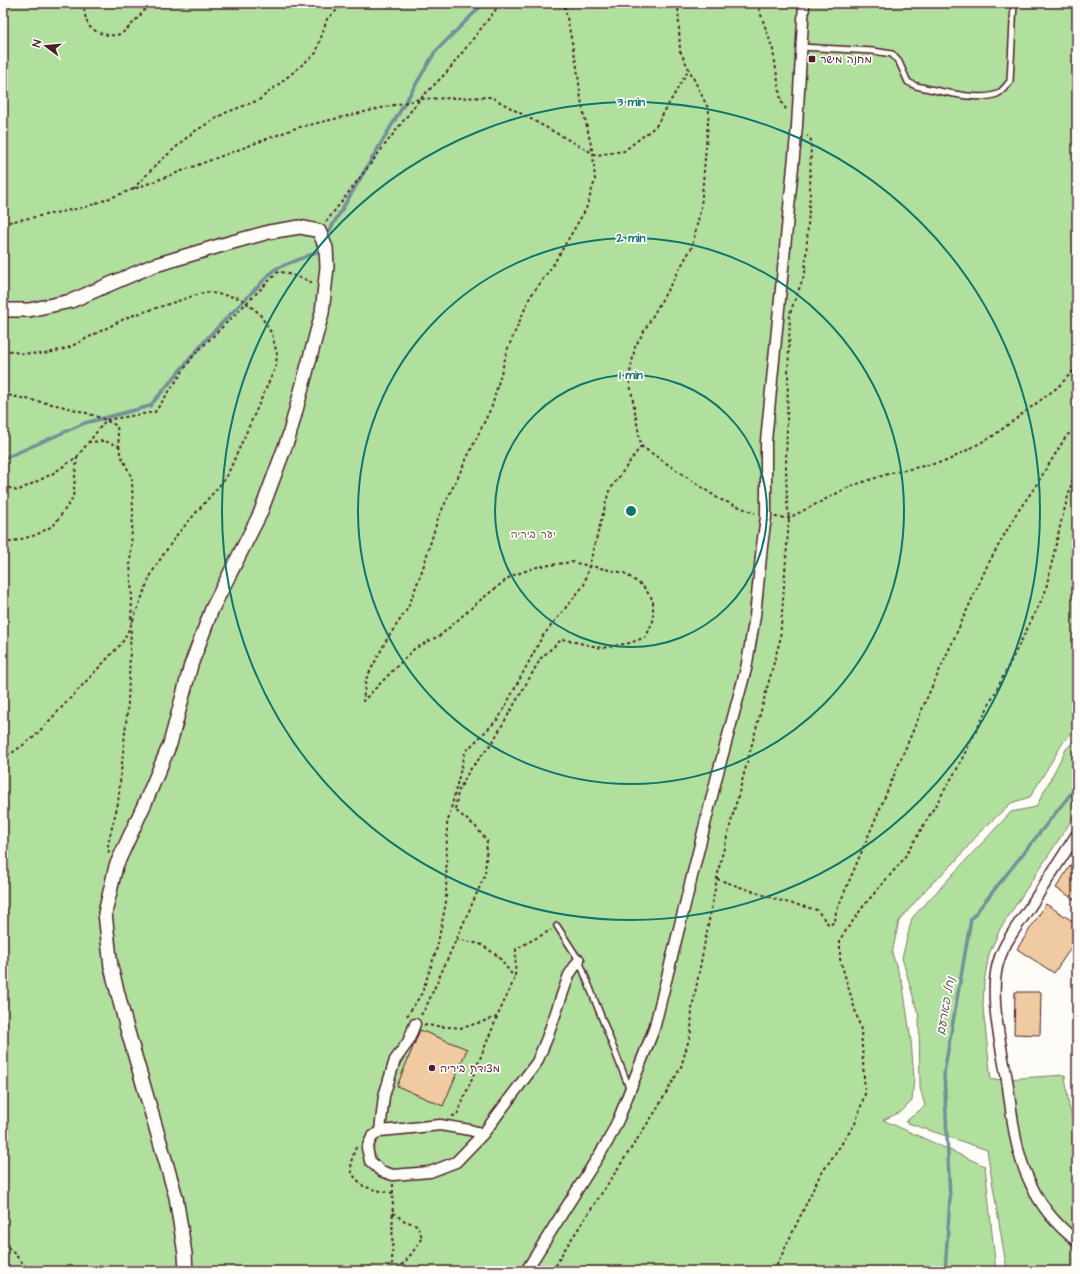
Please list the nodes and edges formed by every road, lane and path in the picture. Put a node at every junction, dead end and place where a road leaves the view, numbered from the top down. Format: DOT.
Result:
graph roads {
  1 [pos="84,3"];
  2 [pos="150,3"];
  3 [pos="345,3"];
  4 [pos="501,3"];
  5 [pos="564,3"];
  6 [pos="678,3"];
  7 [pos="757,3"];
  8 [pos="804,3"];
  9 [pos="1014,3"];
  10 [pos="802,47"];
  11 [pos="689,69"];
  12 [pos="420,99"];
  13 [pos="797,126"];
  14 [pos="594,154"];
  15 [pos="132,190"];
  16 [pos="3,220"];
  17 [pos="319,231"];
  18 [pos="325,286"];
  19 [pos="245,303"];
  20 [pos="3,310"];
  21 [pos="3,349"];
  22 [pos="1077,367"];
  23 [pos="3,394"];
  24 [pos="106,420"];
  25 [pos="1077,427"];
  26 [pos="1075,431"];
  27 [pos="88,442"];
  28 [pos="119,446"];
  29 [pos="641,446"];
  30 [pos="77,457"];
  31 [pos="3,484"];
  32 [pos="766,517"];
  33 [pos="789,518"];
  34 [pos="3,544"];
  35 [pos="589,566"];
  36 [pos="131,625"];
  37 [pos="3,756"];
  38 [pos="1077,834"];
  39 [pos="116,866"];
  40 [pos="717,879"];
  41 [pos="557,926"];
  42 [pos="456,939"];
  43 [pos="579,960"];
  44 [pos="515,978"];
  45 [pos="497,1017"];
  46 [pos="415,1024"];
  47 [pos="630,1091"];
  48 [pos="450,1116"];
  49 [pos="496,1117"];
  50 [pos="380,1131"];
  51 [pos="483,1134"];
  52 [pos="393,1193"];
  53 [pos="392,1213"];
  54 [pos="1077,1241"];
  55 [pos="3,1244"];
  56 [pos="30,1271"];
  57 [pos="186,1271"];
  58 [pos="393,1271"];
  59 [pos="526,1271"];
  60 [pos="553,1271"];
  61 [pos="774,1271"];
  1 -- 2 [label="path"];
  3 -- 15 [label="path"];
  4 -- 12 [label="path"];
  5 -- 14 [label="path"];
  6 -- 11 [label="path"];
  7 -- 13 [label="path"];
  8 -- 10 [label="street"];
  9 -- 10 [label="lane"];
  10 -- 13 [label="street"];
  11 -- 14 [label="path"];
  11 -- 29 [label="path"];
  12 -- 14 [label="path"];
  12 -- 15 [label="path"];
  12 -- 17 [label="path"];
  13 -- 32 [label="street"];
  13 -- 33 [label="path"];
  14 -- 35 [label="path"];
  15 -- 16 [label="path"];
  17 -- 18 [label="main road"];
  17 -- 20 [label="main road"];
  18 -- 19 [label="path"];
  18 -- 39 [label="main road"];
  19 -- 21 [label="path"];
  19 -- 24 [label="path"];
  19 -- 36 [label="path"];
  22 -- 33 [label="path"];
  23 -- 24 [label="path"];
  24 -- 27 [label="path"];
  24 -- 28 [label="path"];
  25 -- 26 [label="path"];
  26 -- 40 [label="path"];
  26 -- 61 [label="path"];
  27 -- 28 [label="path"];
  27 -- 30 [label="path"];
  28 -- 36 [label="path"];
  29 -- 32 [label="path"];
  29 -- 35 [label="path"];
  30 -- 31 [label="path"];
  30 -- 34 [label="path"];
  32 -- 33 [label="path"];
  32 -- 47 [label="street"];
  33 -- 40 [label="path"];
  35 -- 42 [label="path"];
  35 -- 46 [label="path"];
  36 -- 37 [label="path"];
  36 -- 39 [label="path"];
  38 -- 54 [label="street"];
  39 -- 57 [label="main road"];
  40 -- 60 [label="path"];
  41 -- 43 [label="lane"];
  41 -- 44 [label="path"];
  42 -- 44 [label="path"];
  42 -- 46 [label="path"];
  43 -- 47 [label="lane"];
  43 -- 51 [label="street"];
  44 -- 45 [label="path"];
  45 -- 46 [label="path"];
  45 -- 48 [label="path"];
  46 -- 50 [label="street"];
  47 -- 59 [label="street"];
  49 -- 51 [label="street"];
  50 -- 51 [label="street"];
  50 -- 51 [label="street"];
  52 -- 53 [label="path"];
  53 -- 58 [label="path"];
  53 -- 58 [label="path"];
  55 -- 56 [label="path"];
}
